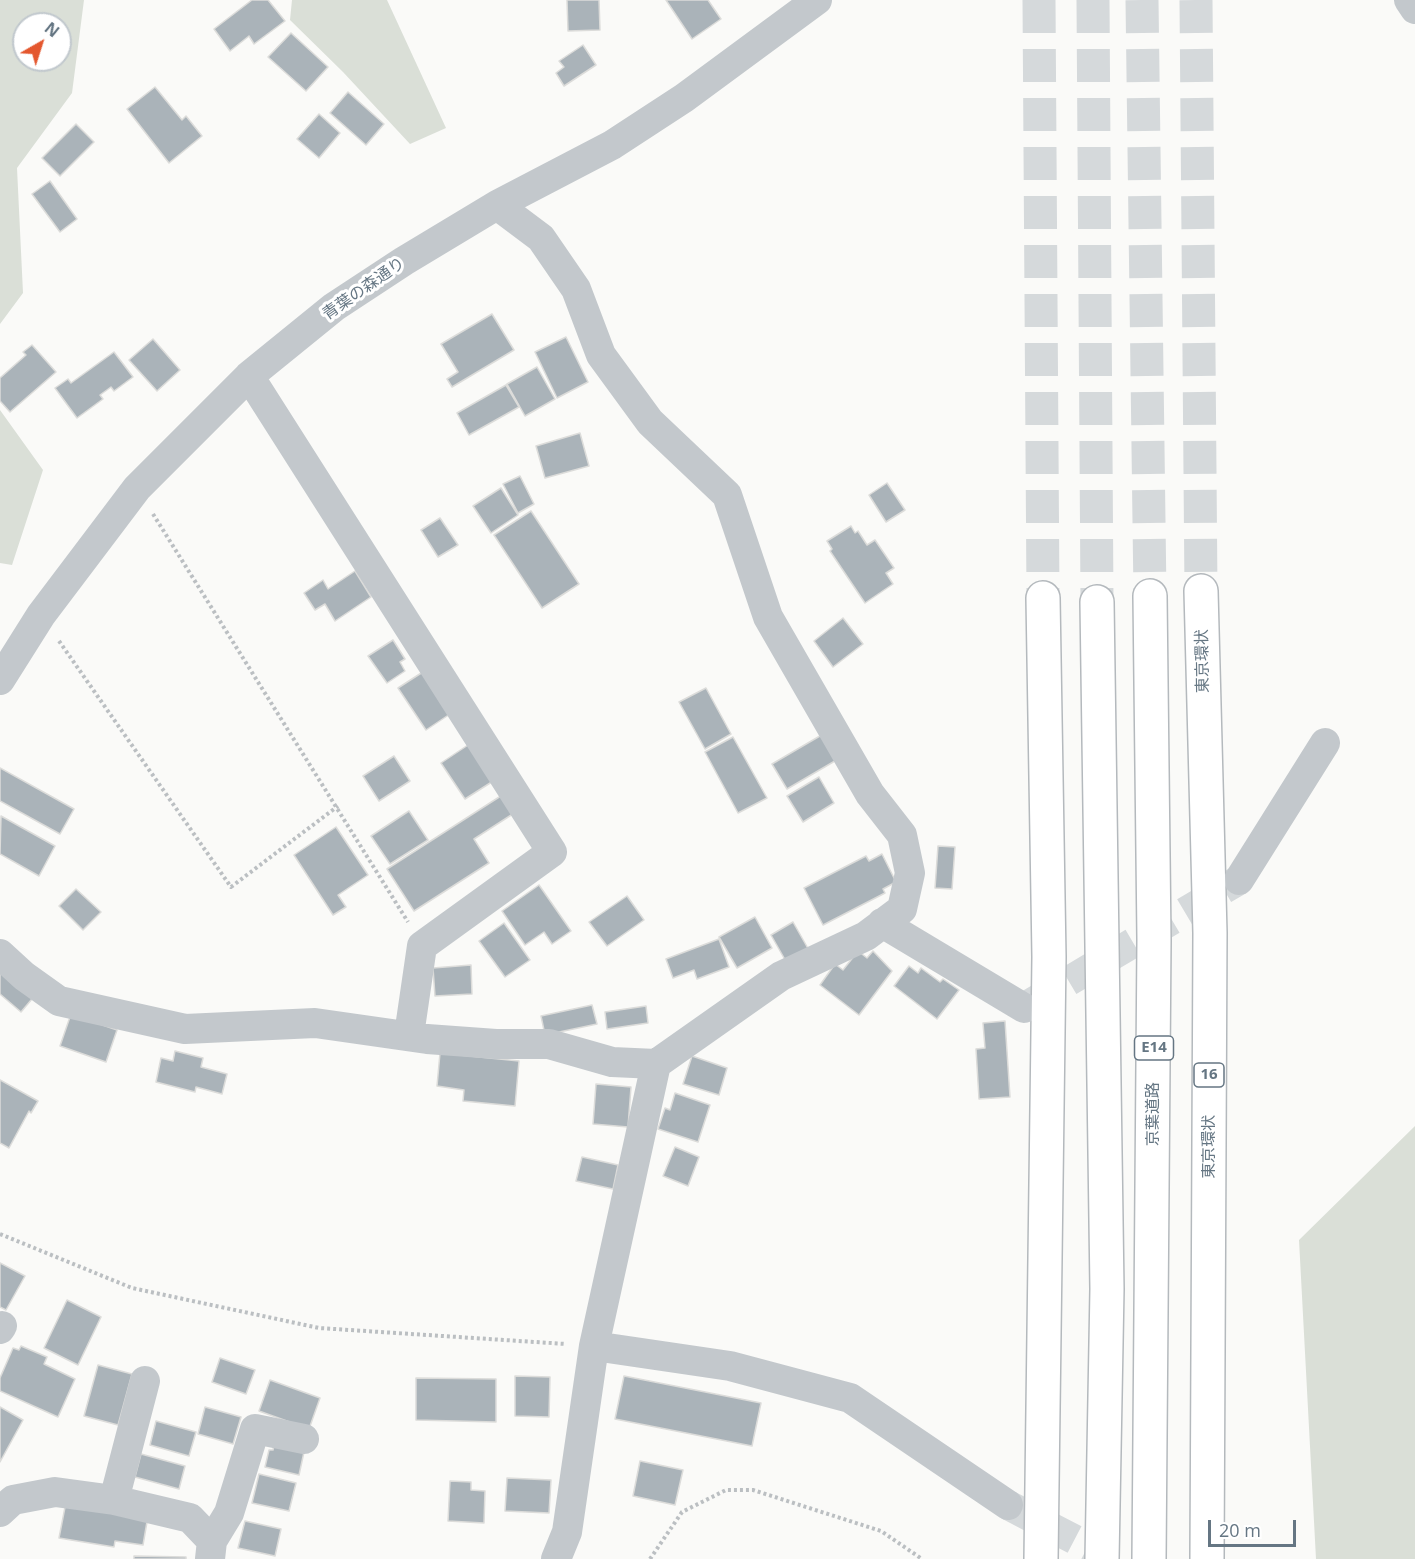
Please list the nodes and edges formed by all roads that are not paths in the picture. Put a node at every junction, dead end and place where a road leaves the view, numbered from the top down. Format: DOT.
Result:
graph roads {
  1 [pos="818,0"];
  2 [pos="1409,0"];
  3 [pos="1415,9"];
  4 [pos="497,205"];
  5 [pos="249,376"];
  6 [pos="1201,591"];
  7 [pos="1150,596"];
  8 [pos="1043,598"];
  9 [pos="1097,602"];
  10 [pos="0,680"];
  11 [pos="1325,743"];
  12 [pos="1239,880"];
  13 [pos="882,923"];
  14 [pos="0,954"];
  15 [pos="1024,1008"];
  16 [pos="409,1035"];
  17 [pos="656,1064"];
  18 [pos="594,1346"];
  19 [pos="145,1381"];
  20 [pos="304,1439"];
  21 [pos="114,1500"];
  22 [pos="1008,1505"];
  23 [pos="0,1512"];
  24 [pos="211,1550"];
  25 [pos="556,1559"];
  26 [pos="1041,1559"];
  27 [pos="1102,1559"];
  28 [pos="1149,1559"];
  29 [pos="1207,1559"];
  1 -- 4 [label="street, 青葉の森通り"];
  2 -- 3 [label="street"];
  4 -- 5 [label="street, 青葉の森通り"];
  4 -- 13 [label="street"];
  5 -- 10 [label="street, 青葉の森通り"];
  5 -- 16 [label="street"];
  6 -- 29 [label="highway, 東京環状 / 16"];
  7 -- 28 [label="highway, 京葉道路 / E14"];
  8 -- 26 [label="highway"];
  9 -- 27 [label="highway"];
  11 -- 12 [label="street"];
  13 -- 15 [label="street"];
  13 -- 17 [label="street"];
  14 -- 16 [label="street"];
  16 -- 17 [label="street"];
  17 -- 18 [label="street"];
  18 -- 22 [label="street"];
  18 -- 25 [label="street"];
  19 -- 21 [label="street"];
  20 -- 24 [label="street"];
  21 -- 23 [label="street"];
  21 -- 24 [label="street"];
}
